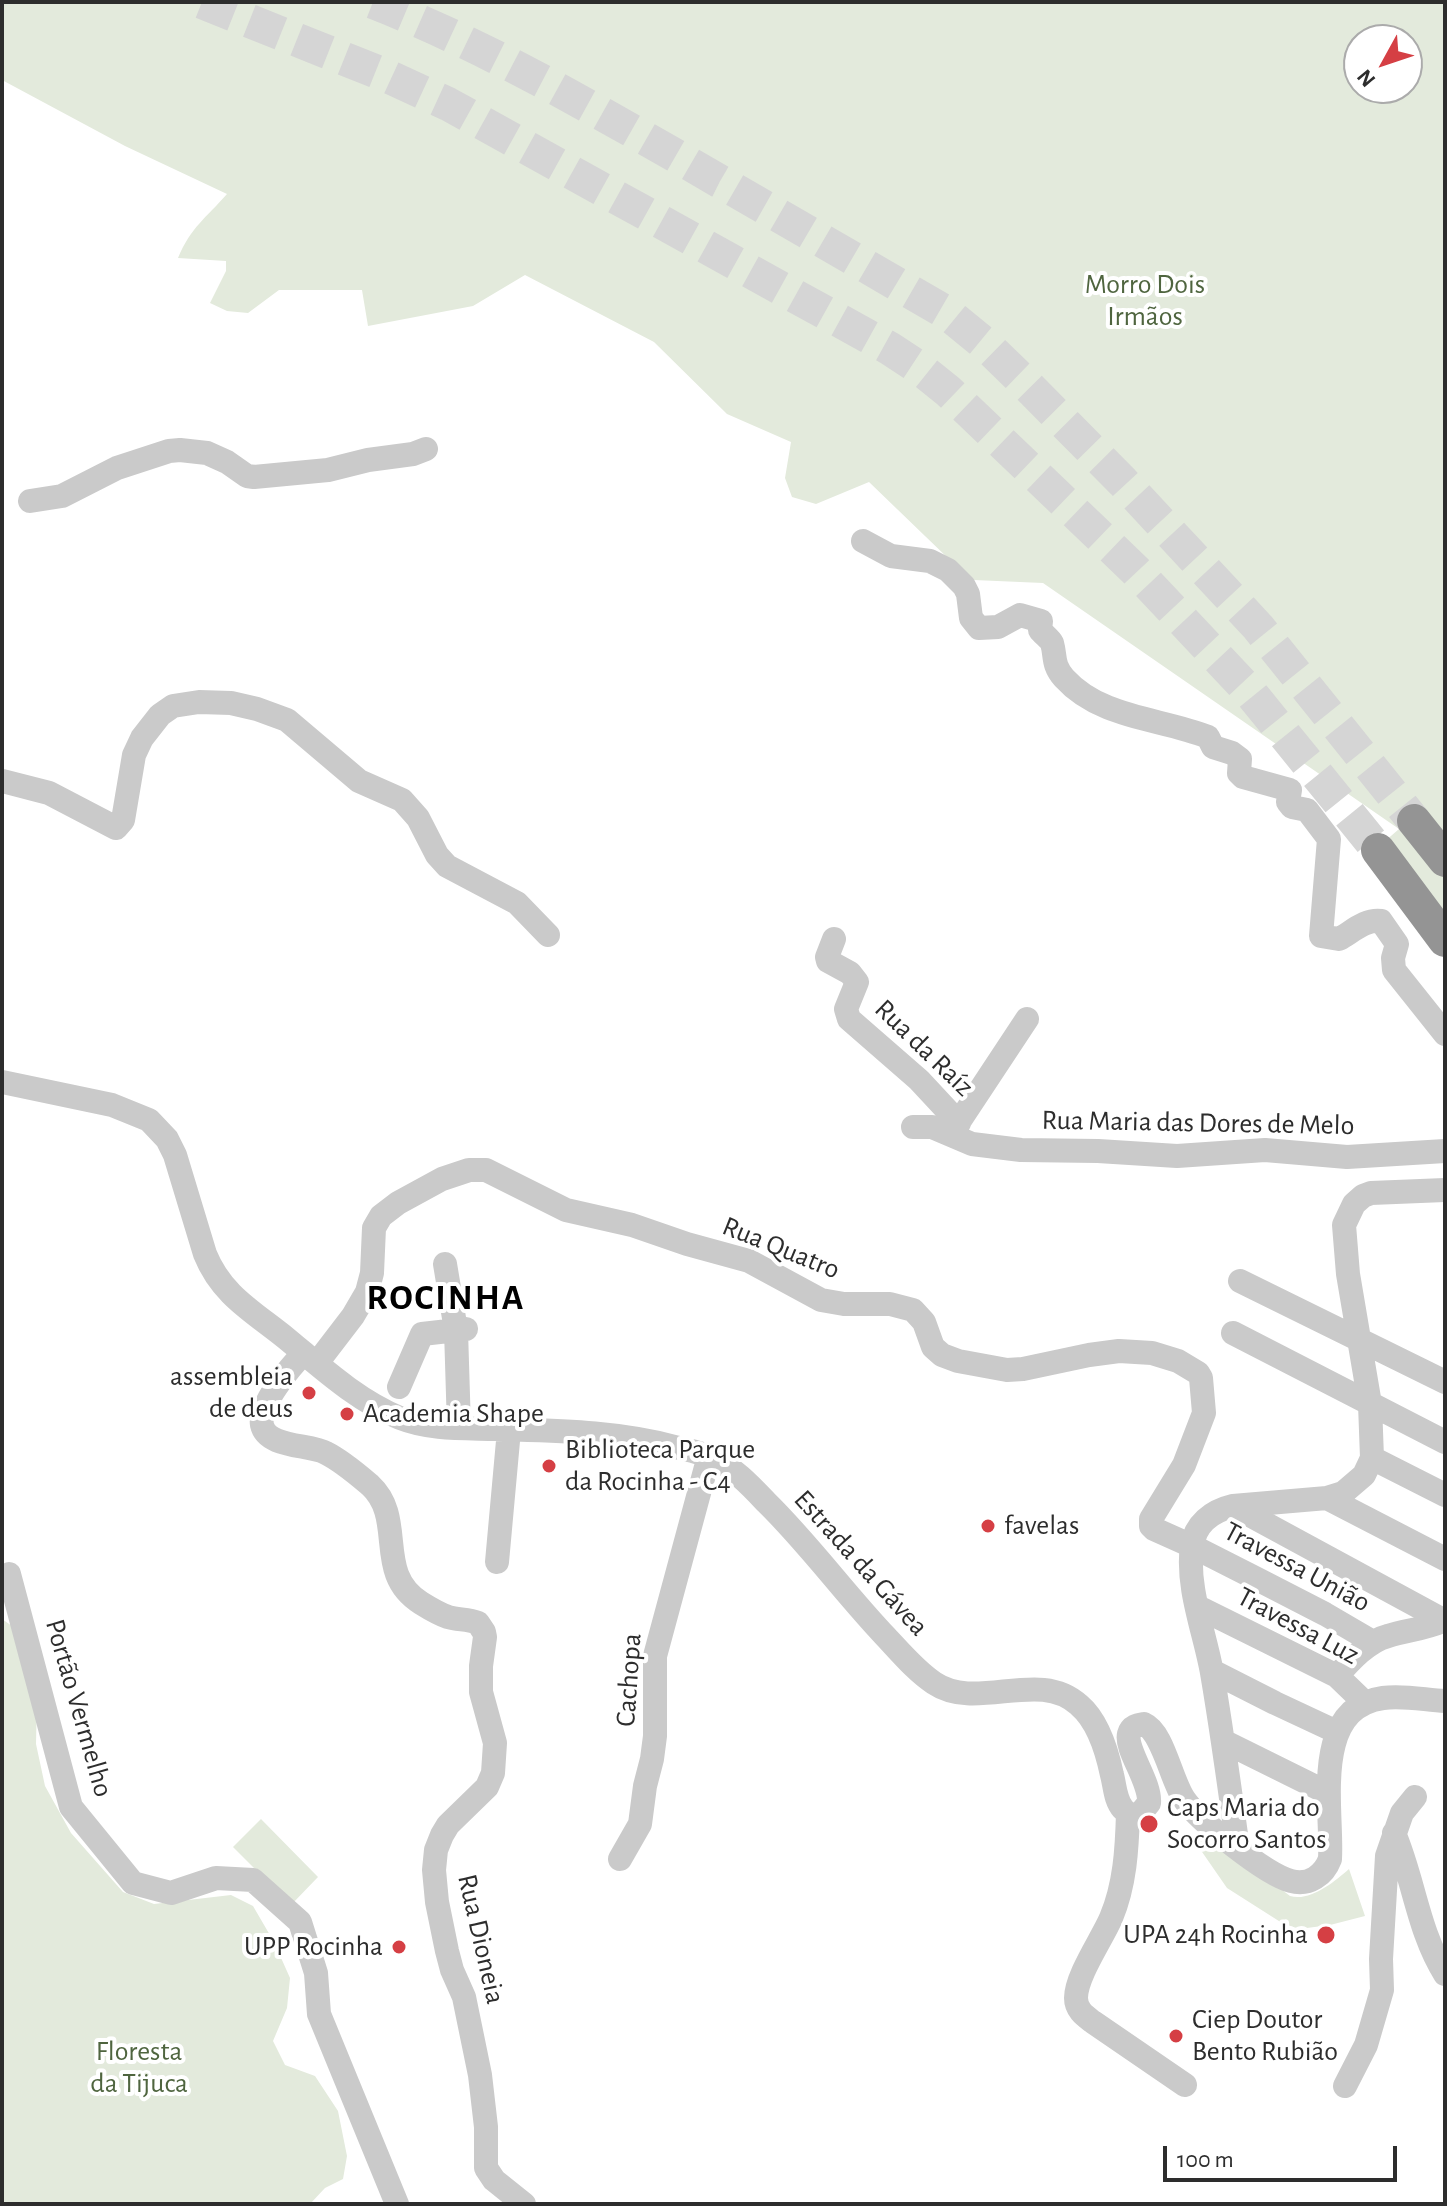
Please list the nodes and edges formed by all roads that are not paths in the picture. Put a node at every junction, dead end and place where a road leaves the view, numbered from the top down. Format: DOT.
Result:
graph roads {
  1 [pos="426,449"];
  2 [pos="30,501"];
  3 [pos="863,541"];
  4 [pos="2,781"];
  5 [pos="1414,821"];
  6 [pos="1378,850"];
  7 [pos="1445,860"];
  8 [pos="548,935"];
  9 [pos="834,939"];
  10 [pos="1445,940"];
  11 [pos="1027,1019"];
  12 [pos="1445,1034"];
  13 [pos="2,1082"];
  14 [pos="913,1127"];
  15 [pos="955,1129"];
  16 [pos="1445,1151"];
  17 [pos="1439,1194"];
  18 [pos="445,1264"];
  19 [pos="1240,1281"];
  20 [pos="461,1330"];
  21 [pos="1233,1333"];
  22 [pos="1359,1339"];
  23 [pos="310,1358"];
  24 [pos="1445,1382"];
  25 [pos="399,1387"];
  26 [pos="1370,1404"];
  27 [pos="459,1428"];
  28 [pos="509,1430"];
  29 [pos="1445,1442"];
  30 [pos="709,1456"];
  31 [pos="1372,1458"];
  32 [pos="1445,1495"];
  33 [pos="1327,1498"];
  34 [pos="1233,1506"];
  35 [pos="1192,1546"];
  36 [pos="1445,1559"];
  37 [pos="497,1562"];
  38 [pos="4,1573"];
  39 [pos="1198,1607"];
  40 [pos="1445,1621"];
  41 [pos="1373,1642"];
  42 [pos="1212,1671"];
  43 [pos="1337,1676"];
  44 [pos="1445,1701"];
  45 [pos="1365,1703"];
  46 [pos="1337,1732"];
  47 [pos="1223,1741"];
  48 [pos="1328,1793"];
  49 [pos="1415,1797"];
  50 [pos="1128,1813"];
  51 [pos="1394,1833"];
  52 [pos="1238,1849"];
  53 [pos="620,1859"];
  54 [pos="1445,1974"];
  55 [pos="1185,2085"];
  56 [pos="1345,2086"];
  57 [pos="397,2204"];
  58 [pos="524,2204"];
  1 -- 2 [label="street"];
  3 -- 12 [label="street"];
  4 -- 8 [label="street"];
  5 -- 7 [label="highway"];
  6 -- 10 [label="highway"];
  9 -- 15 [label="street, Rua da Raíz"];
  11 -- 15 [label="street"];
  13 -- 23 [label="street, Estrada da Gávea"];
  14 -- 15 [label="street, Rua Maria das Dores de Melo"];
  15 -- 16 [label="street, Rua Maria das Dores de Melo"];
  17 -- 22 [label="street"];
  18 -- 20 [label="street"];
  19 -- 22 [label="street"];
  20 -- 25 [label="street"];
  20 -- 27 [label="street"];
  21 -- 26 [label="street"];
  22 -- 24 [label="street"];
  22 -- 26 [label="street"];
  23 -- 27 [label="street, Estrada da Gávea"];
  23 -- 35 [label="street, Rua Quatro"];
  23 -- 58 [label="street, Rua Dioneia"];
  26 -- 29 [label="street"];
  26 -- 31 [label="street"];
  27 -- 28 [label="street, Estrada da Gávea"];
  28 -- 30 [label="street, Estrada da Gávea"];
  28 -- 37 [label="street"];
  30 -- 50 [label="street, Estrada da Gávea"];
  30 -- 53 [label="street, Cachopa"];
  31 -- 32 [label="street"];
  31 -- 33 [label="street"];
  33 -- 34 [label="street"];
  33 -- 36 [label="street"];
  34 -- 35 [label="street"];
  34 -- 40 [label="street"];
  35 -- 39 [label="street"];
  35 -- 41 [label="street, Travessa União"];
  38 -- 57 [label="street, Portão Vermelho"];
  39 -- 42 [label="street"];
  39 -- 43 [label="street, Travessa Luz"];
  40 -- 41 [label="street"];
  41 -- 43 [label="street"];
  42 -- 46 [label="street"];
  42 -- 47 [label="street"];
  43 -- 45 [label="street, Travessa Luz"];
  44 -- 45 [label="street"];
  45 -- 46 [label="street"];
  46 -- 48 [label="street"];
  47 -- 48 [label="street"];
  47 -- 52 [label="street"];
  48 -- 52 [label="street"];
  49 -- 51 [label="street"];
  50 -- 52 [label="street"];
  50 -- 55 [label="street"];
  51 -- 54 [label="street"];
  51 -- 56 [label="street"];
}
